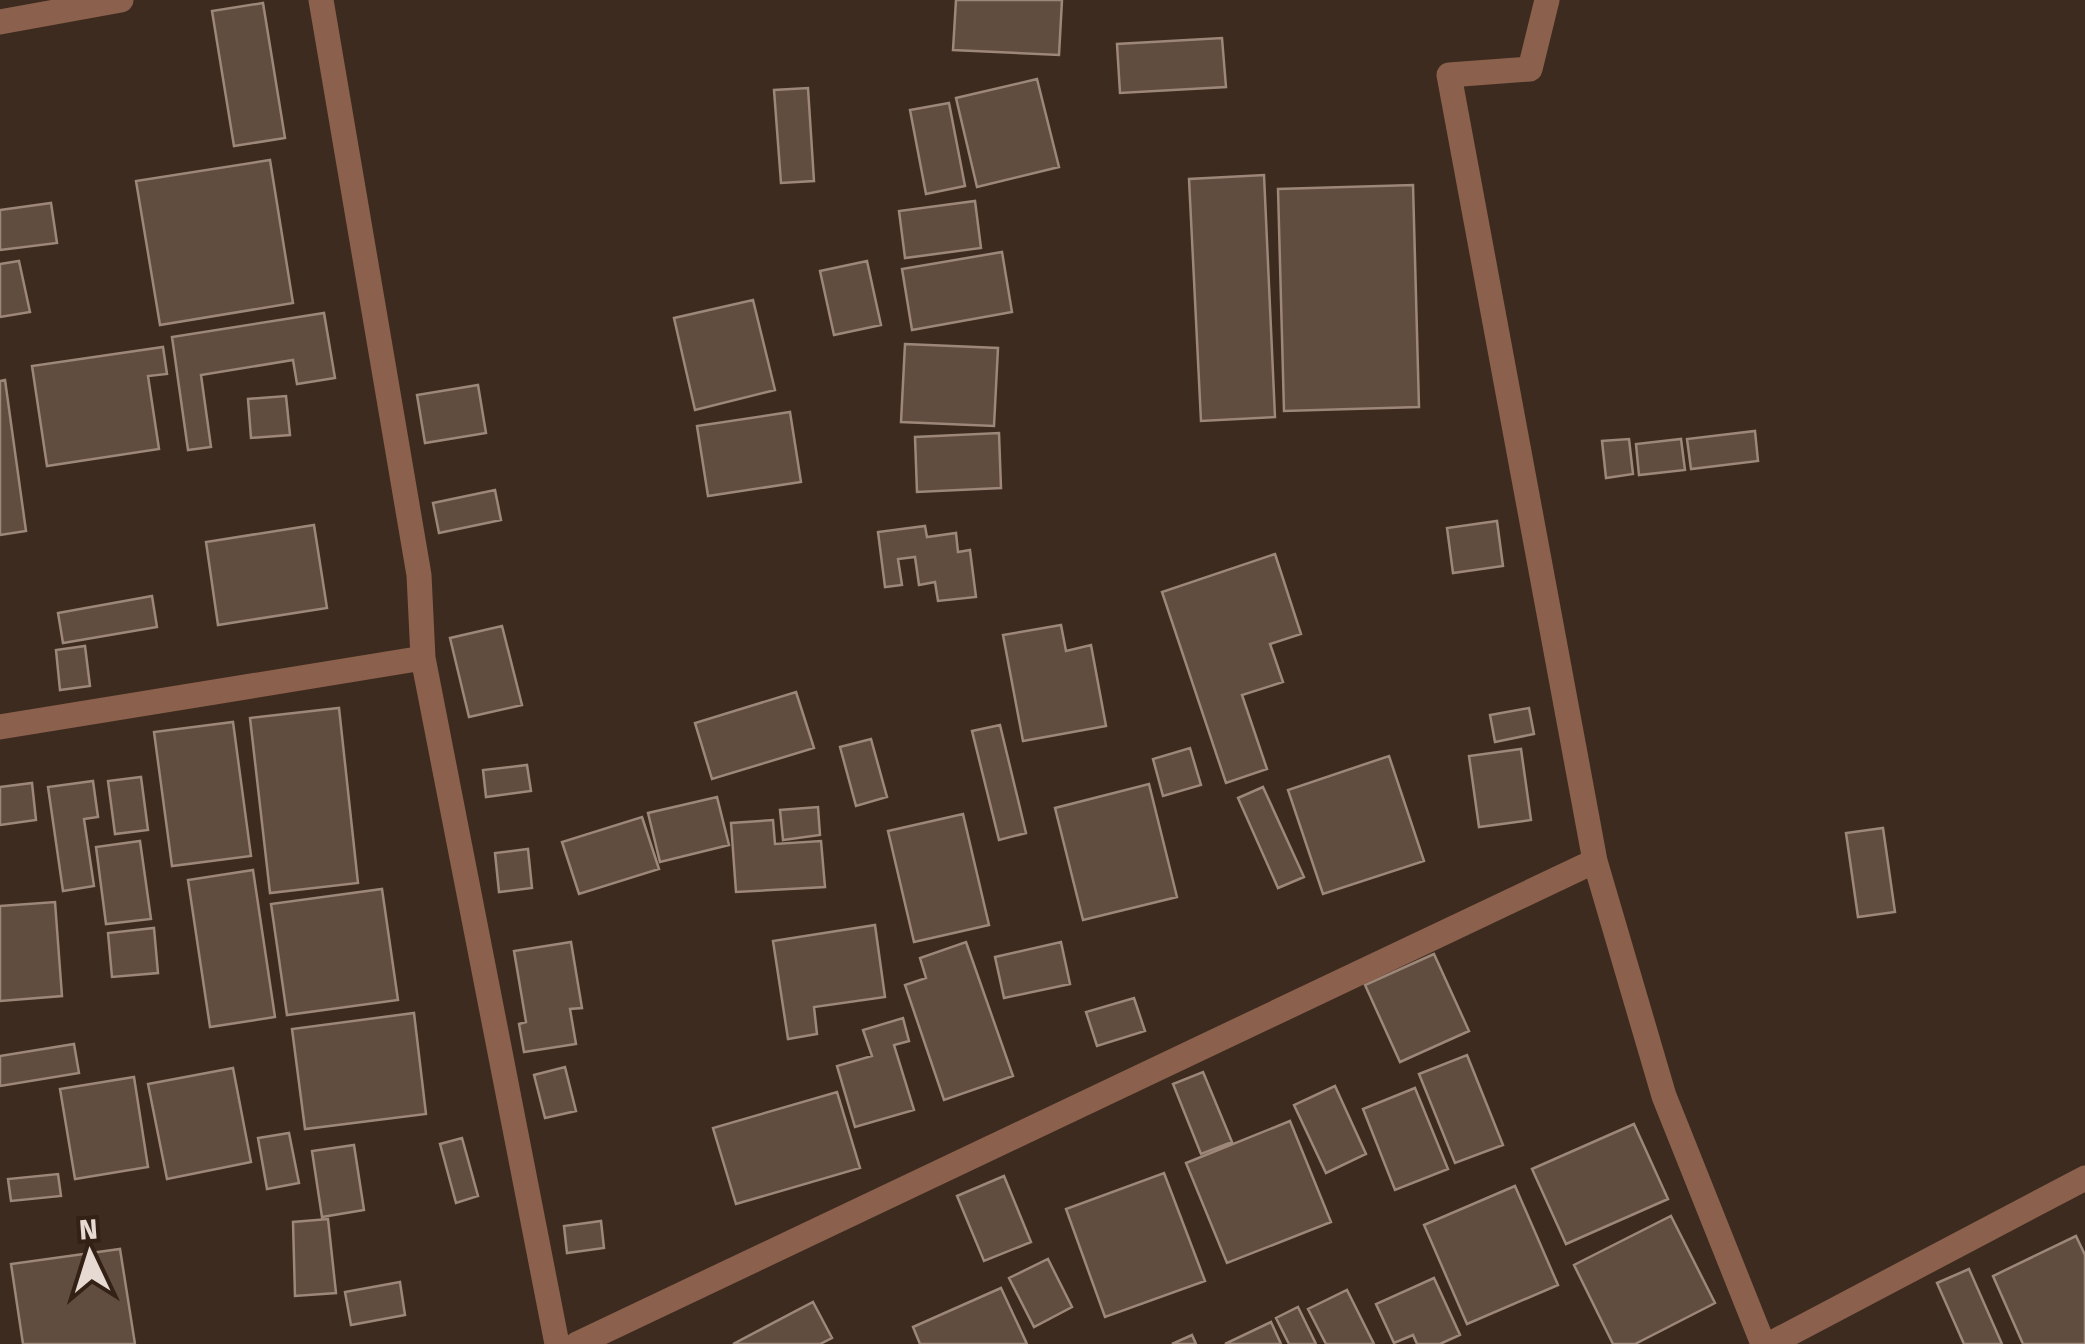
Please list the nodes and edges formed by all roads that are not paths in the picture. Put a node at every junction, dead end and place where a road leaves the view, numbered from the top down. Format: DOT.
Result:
graph roads {
  1 [pos="121,0"];
  2 [pos="321,0"];
  3 [pos="1547,0"];
  4 [pos="0,22"];
  5 [pos="422,658"];
  6 [pos="0,727"];
  7 [pos="1595,861"];
  8 [pos="2085,1178"];
  9 [pos="557,1344"];
  10 [pos="577,1344"];
  11 [pos="1762,1344"];
  12 [pos="1770,1344"];
  1 -- 4 [label="street"];
  2 -- 5 [label="street"];
  3 -- 7 [label="street"];
  5 -- 6 [label="street"];
  5 -- 9 [label="street"];
  7 -- 10 [label="street"];
  7 -- 11 [label="street"];
  8 -- 12 [label="street"];
}
